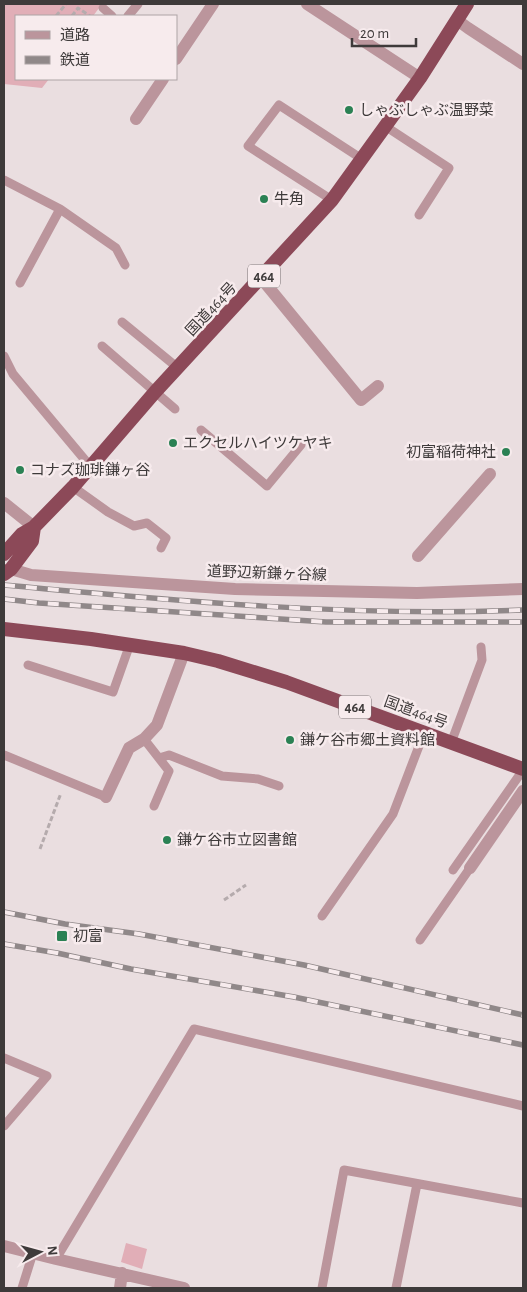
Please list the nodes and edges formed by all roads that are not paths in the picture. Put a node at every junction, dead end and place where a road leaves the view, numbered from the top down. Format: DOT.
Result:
graph roads {
  1 [pos="138,4"];
  2 [pos="213,4"];
  3 [pos="307,4"];
  4 [pos="467,4"];
  5 [pos="103,8"];
  6 [pos="111,15"];
  7 [pos="129,15"];
  8 [pos="457,20"];
  9 [pos="178,56"];
  10 [pos="523,64"];
  11 [pos="420,78"];
  12 [pos="162,80"];
  13 [pos="136,119"];
  14 [pos="385,126"];
  15 [pos="362,159"];
  16 [pos="4,180"];
  17 [pos="332,200"];
  18 [pos="60,209"];
  19 [pos="419,215"];
  20 [pos="125,265"];
  21 [pos="261,278"];
  22 [pos="20,283"];
  23 [pos="122,322"];
  24 [pos="102,346"];
  25 [pos="4,356"];
  26 [pos="178,368"];
  27 [pos="378,386"];
  28 [pos="155,392"];
  29 [pos="175,409"];
  30 [pos="201,430"];
  31 [pos="301,445"];
  32 [pos="90,466"];
  33 [pos="490,474"];
  34 [pos="73,487"];
  35 [pos="4,503"];
  36 [pos="34,527"];
  37 [pos="161,548"];
  38 [pos="4,554"];
  39 [pos="418,556"];
  40 [pos="7,572"];
  41 [pos="523,589"];
  42 [pos="4,629"];
  43 [pos="130,644"];
  44 [pos="481,647"];
  45 [pos="184,653"];
  46 [pos="28,665"];
  47 [pos="424,733"];
  48 [pos="144,739"];
  49 [pos="451,743"];
  50 [pos="4,755"];
  51 [pos="159,758"];
  52 [pos="523,769"];
  53 [pos="279,786"];
  54 [pos="523,791"];
  55 [pos="106,797"];
  56 [pos="154,806"];
  57 [pos="470,868"];
  58 [pos="453,870"];
  59 [pos="322,916"];
  60 [pos="420,940"];
  61 [pos="4,1058"];
  62 [pos="523,1106"];
  63 [pos="4,1126"];
  64 [pos="418,1184"];
  65 [pos="523,1203"];
  66 [pos="4,1246"];
  67 [pos="33,1253"];
  68 [pos="56,1259"];
  69 [pos="122,1274"];
  70 [pos="22,1288"];
  71 [pos="120,1288"];
  72 [pos="184,1288"];
  73 [pos="322,1288"];
  74 [pos="396,1288"];
  1 -- 7 [label="lane"];
  2 -- 9 [label="street"];
  3 -- 11 [label="street"];
  4 -- 8 [label="highway, 国道464号 / 464"];
  5 -- 6 [label="lane"];
  8 -- 10 [label="street"];
  8 -- 11 [label="highway, 国道464号 / 464"];
  11 -- 14 [label="highway, 国道464号 / 464"];
  12 -- 13 [label="street"];
  14 -- 15 [label="highway, 国道464号 / 464"];
  14 -- 19 [label="lane"];
  15 -- 17 [label="highway, 国道464号 / 464"];
  15 -- 17 [label="lane"];
  16 -- 18 [label="lane"];
  17 -- 21 [label="highway, 国道464号 / 464"];
  18 -- 20 [label="lane"];
  18 -- 22 [label="lane"];
  21 -- 26 [label="highway, 国道464号 / 464"];
  21 -- 27 [label="street"];
  23 -- 26 [label="lane"];
  24 -- 28 [label="lane"];
  25 -- 32 [label="lane"];
  26 -- 28 [label="highway, 国道464号 / 464"];
  28 -- 29 [label="lane"];
  28 -- 32 [label="highway, 国道464号 / 464"];
  30 -- 31 [label="lane"];
  32 -- 34 [label="highway, 国道464号 / 464"];
  33 -- 39 [label="street"];
  34 -- 36 [label="highway, 国道464号 / 464"];
  34 -- 37 [label="lane"];
  35 -- 36 [label="street"];
  36 -- 38 [label="highway, 国道464号 / 464"];
  36 -- 40 [label="highway, 国道464号 / 464"];
  40 -- 41 [label="street, 道野辺新鎌ヶ谷線"];
  42 -- 43 [label="highway, 国道464号 / 464"];
  43 -- 45 [label="highway, 国道464号 / 464"];
  43 -- 46 [label="lane"];
  44 -- 49 [label="lane"];
  45 -- 47 [label="highway, 国道464号 / 464"];
  45 -- 48 [label="street"];
  47 -- 49 [label="highway, 国道464号 / 464"];
  47 -- 59 [label="lane"];
  48 -- 51 [label="lane"];
  48 -- 55 [label="street"];
  49 -- 52 [label="highway, 国道464号 / 464"];
  50 -- 55 [label="lane"];
  51 -- 53 [label="lane"];
  51 -- 56 [label="lane"];
  52 -- 58 [label="lane"];
  54 -- 57 [label="street"];
  57 -- 60 [label="lane"];
  61 -- 63 [label="lane"];
  62 -- 68 [label="lane"];
  64 -- 65 [label="lane"];
  64 -- 73 [label="lane"];
  64 -- 74 [label="lane"];
  66 -- 67 [label="street"];
  67 -- 68 [label="street"];
  67 -- 70 [label="lane"];
  68 -- 69 [label="street"];
  69 -- 71 [label="street"];
  69 -- 72 [label="street"];
}
